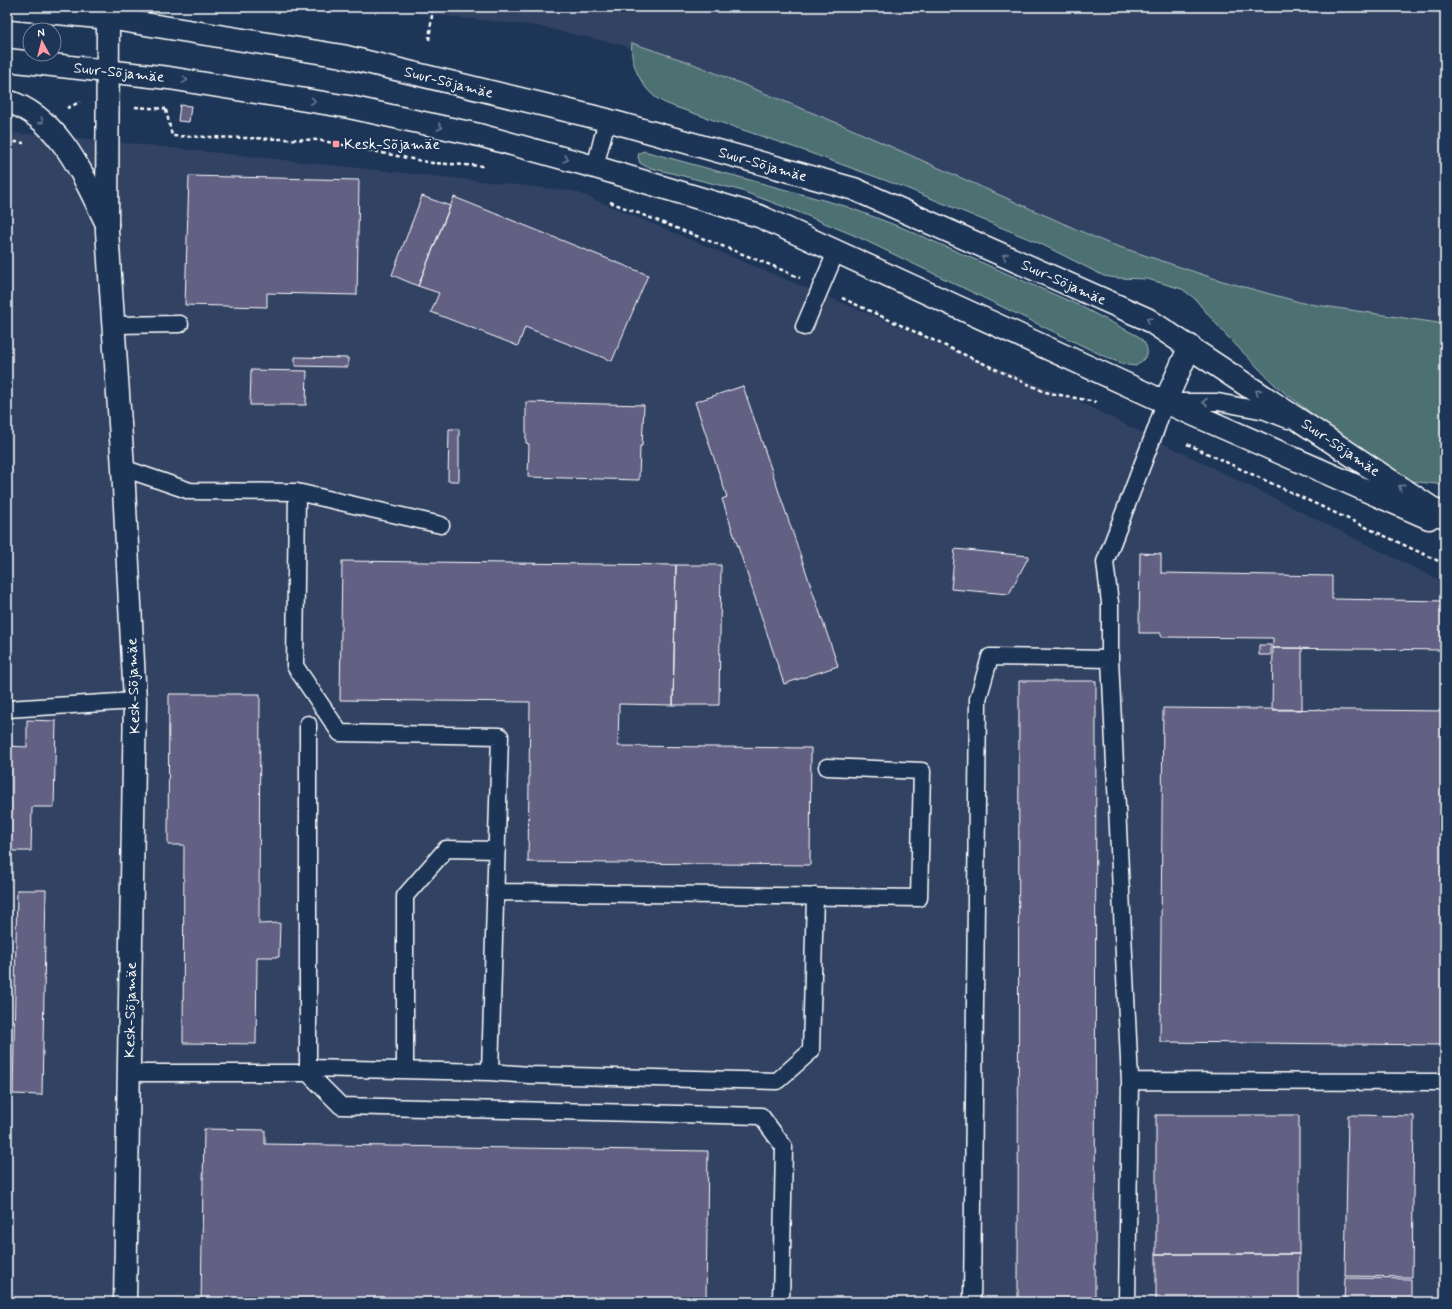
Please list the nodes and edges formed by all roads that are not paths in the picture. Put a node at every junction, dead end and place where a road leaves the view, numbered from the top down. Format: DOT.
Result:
graph roads {
  1 [pos="7,8"];
  2 [pos="108,18"];
  3 [pos="7,60"];
  4 [pos="108,71"];
  5 [pos="7,102"];
  6 [pos="607,120"];
  7 [pos="595,167"];
  8 [pos="107,224"];
  9 [pos="836,252"];
  10 [pos="114,324"];
  11 [pos="180,324"];
  12 [pos="804,327"];
  13 [pos="1190,346"];
  14 [pos="1165,402"];
  15 [pos="1322,434"];
  16 [pos="123,468"];
  17 [pos="297,492"];
  18 [pos="1445,517"];
  19 [pos="441,525"];
  20 [pos="1445,525"];
  21 [pos="1110,659"];
  22 [pos="135,701"];
  23 [pos="7,709"];
  24 [pos="308,724"];
  25 [pos="827,767"];
  26 [pos="497,850"];
  27 [pos="496,892"];
  28 [pos="815,896"];
  29 [pos="308,1070"];
  30 [pos="405,1070"];
  31 [pos="490,1072"];
  32 [pos="129,1073"];
  33 [pos="1130,1081"];
  34 [pos="1445,1082"];
  35 [pos="125,1302"];
  36 [pos="781,1302"];
  37 [pos="972,1302"];
  38 [pos="1127,1302"];
  1 -- 2 [label="main road, Suur-Sõjamäe"];
  2 -- 4 [label="main road, Kesk-Sõjamäe"];
  2 -- 6 [label="main road, Suur-Sõjamäe"];
  3 -- 4 [label="main road, Suur-Sõjamäe"];
  4 -- 7 [label="main road, Suur-Sõjamäe, one-way"];
  4 -- 8 [label="main road, Kesk-Sõjamäe"];
  5 -- 8 [label="main road, one-way"];
  6 -- 7 [label="lane"];
  13 -- 6 [label="main road, Suur-Sõjamäe, one-way"];
  7 -- 9 [label="main road, Suur-Sõjamäe"];
  8 -- 10 [label="main road, Kesk-Sõjamäe"];
  9 -- 12 [label="lane"];
  9 -- 14 [label="main road, Suur-Sõjamäe"];
  10 -- 11 [label="lane"];
  10 -- 16 [label="main road, Kesk-Sõjamäe"];
  13 -- 14 [label="main road"];
  15 -- 13 [label="main road, Suur-Sõjamäe, one-way"];
  15 -- 14 [label="lane, one-way"];
  14 -- 20 [label="main road, Suur-Sõjamäe"];
  14 -- 21 [label="lane"];
  18 -- 15 [label="main road, Suur-Sõjamäe, one-way"];
  16 -- 17 [label="lane"];
  16 -- 22 [label="main road, Kesk-Sõjamäe"];
  17 -- 19 [label="lane"];
  17 -- 26 [label="lane"];
  21 -- 33 [label="lane"];
  21 -- 37 [label="lane"];
  22 -- 23 [label="lane"];
  22 -- 32 [label="main road, Kesk-Sõjamäe"];
  24 -- 29 [label="lane"];
  25 -- 28 [label="lane"];
  26 -- 27 [label="lane"];
  26 -- 30 [label="lane"];
  27 -- 28 [label="lane"];
  27 -- 31 [label="lane"];
  28 -- 31 [label="lane"];
  29 -- 30 [label="lane"];
  29 -- 32 [label="lane"];
  29 -- 36 [label="lane"];
  30 -- 31 [label="lane"];
  32 -- 35 [label="main road, Kesk-Sõjamäe"];
  33 -- 34 [label="lane"];
  33 -- 38 [label="lane"];
}
